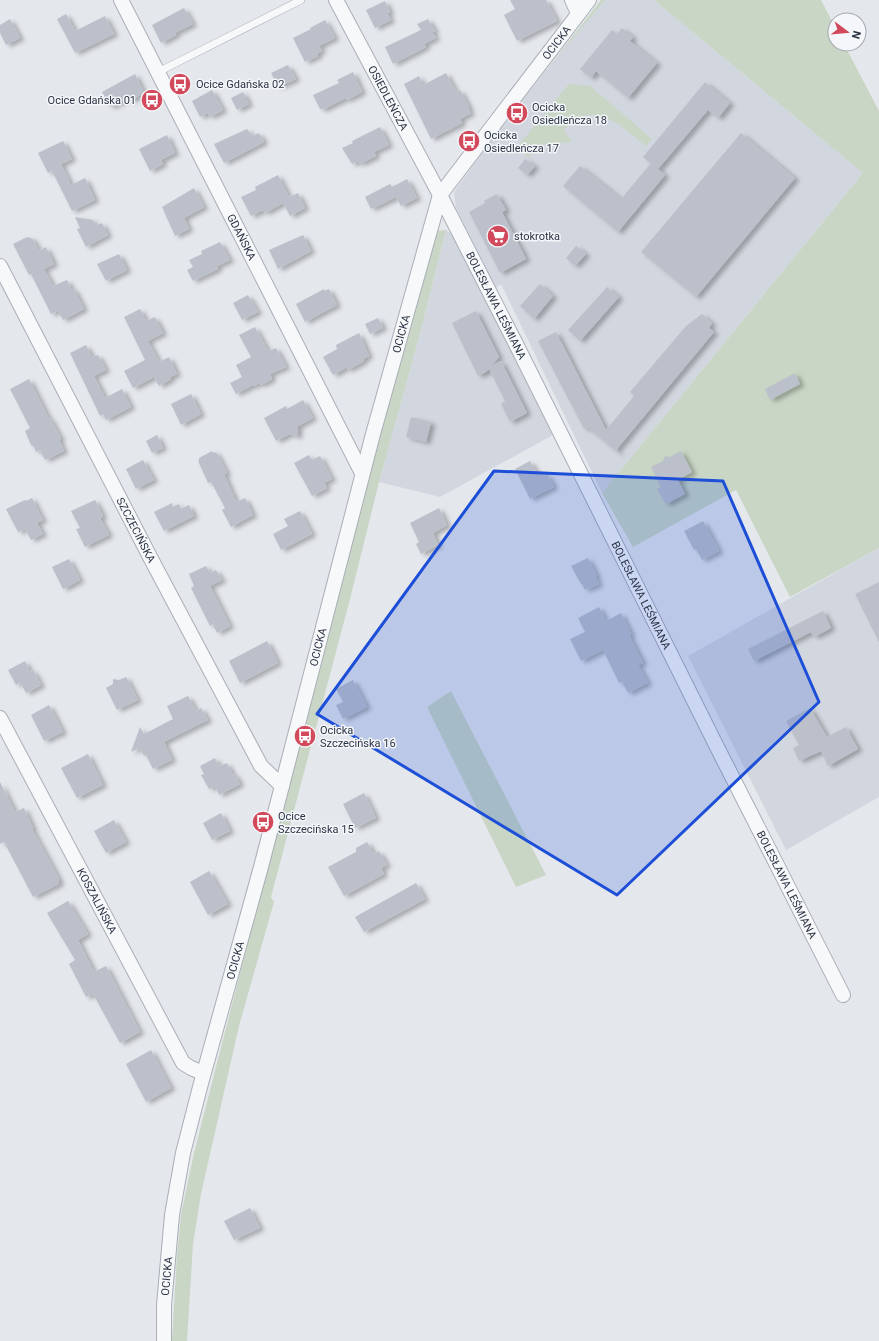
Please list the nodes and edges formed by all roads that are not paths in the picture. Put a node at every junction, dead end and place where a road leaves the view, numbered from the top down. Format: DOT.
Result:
graph roads {
  1 [pos="121,0"];
  2 [pos="301,0"];
  3 [pos="337,0"];
  4 [pos="572,0"];
  5 [pos="589,0"];
  6 [pos="578,13"];
  7 [pos="158,72"];
  8 [pos="440,195"];
  9 [pos="0,266"];
  10 [pos="362,473"];
  11 [pos="0,718"];
  12 [pos="282,786"];
  13 [pos="843,995"];
  14 [pos="203,1073"];
  15 [pos="164,1341"];
  1 -- 7 [label="street, GDAŃSKA"];
  2 -- 7 [label="lane"];
  3 -- 8 [label="street, OSIEDLEŃCZA"];
  4 -- 6 [label="street"];
  5 -- 6 [label="street, OCICKA"];
  6 -- 8 [label="street, OCICKA"];
  7 -- 10 [label="street, GDAŃSKA"];
  8 -- 10 [label="street, OCICKA"];
  8 -- 13 [label="street, BOLESŁAWA LEŚMIANA"];
  9 -- 12 [label="street, SZCZECIŃSKA"];
  10 -- 12 [label="street, OCICKA"];
  11 -- 14 [label="street, KOSZALIŃSKA"];
  12 -- 14 [label="street, OCICKA"];
  14 -- 15 [label="street, OCICKA"];
}
